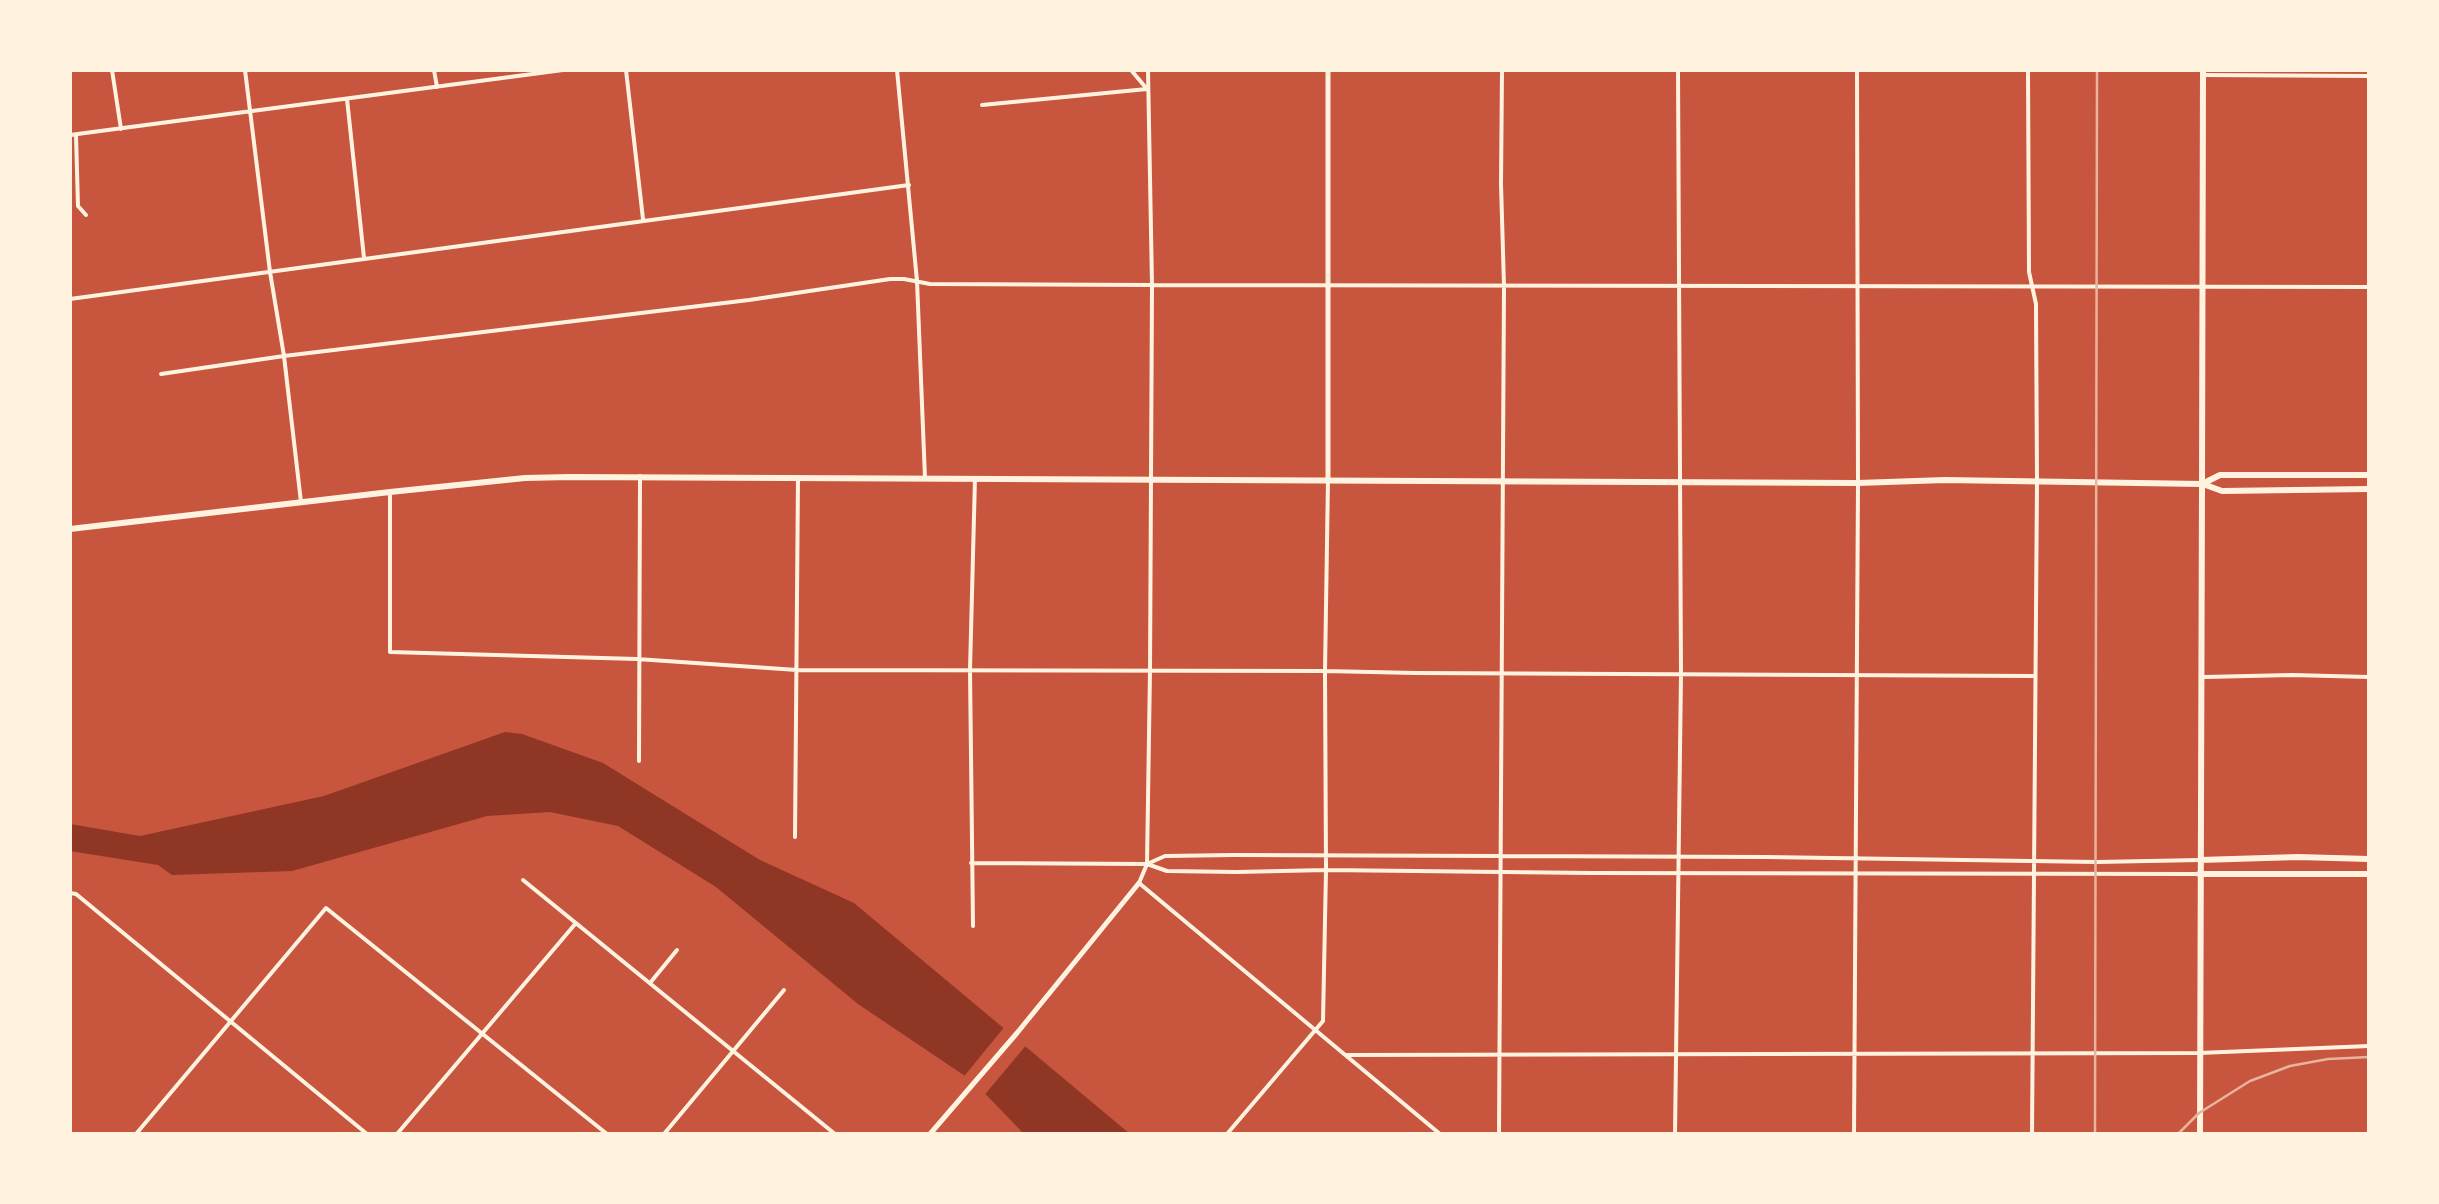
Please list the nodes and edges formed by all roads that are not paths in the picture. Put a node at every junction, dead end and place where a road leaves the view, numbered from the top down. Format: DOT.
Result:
graph roads {
  1 [pos="112,70"];
  2 [pos="245,70"];
  3 [pos="434,70"];
  4 [pos="563,70"];
  5 [pos="626,70"];
  6 [pos="897,70"];
  7 [pos="1131,70"];
  8 [pos="1148,70"];
  9 [pos="1328,70"];
  10 [pos="1502,70"];
  11 [pos="1678,70"];
  12 [pos="1857,70"];
  13 [pos="2028,70"];
  14 [pos="2203,73"];
  15 [pos="2369,76"];
  16 [pos="437,88"];
  17 [pos="1148,88"];
  18 [pos="347,99"];
  19 [pos="982,105"];
  20 [pos="250,110"];
  21 [pos="121,128"];
  22 [pos="73,135"];
  23 [pos="909,185"];
  24 [pos="86,215"];
  25 [pos="643,222"];
  26 [pos="364,260"];
  27 [pos="270,272"];
  28 [pos="917,281"];
  29 [pos="1152,285"];
  30 [pos="1327,286"];
  31 [pos="1504,286"];
  32 [pos="2369,286"];
  33 [pos="1680,287"];
  34 [pos="1858,287"];
  35 [pos="2033,287"];
  36 [pos="2204,288"];
  37 [pos="70,299"];
  38 [pos="284,356"];
  39 [pos="161,374"];
  40 [pos="2369,474"];
  41 [pos="640,476"];
  42 [pos="798,477"];
  43 [pos="925,478"];
  44 [pos="975,478"];
  45 [pos="1151,479"];
  46 [pos="1328,479"];
  47 [pos="1504,481"];
  48 [pos="1680,481"];
  49 [pos="2037,482"];
  50 [pos="1858,483"];
  51 [pos="2202,484"];
  52 [pos="2369,489"];
  53 [pos="390,492"];
  54 [pos="301,503"];
  55 [pos="70,529"];
  56 [pos="638,659"];
  57 [pos="797,670"];
  58 [pos="970,670"];
  59 [pos="1150,671"];
  60 [pos="1325,671"];
  61 [pos="1503,673"];
  62 [pos="1680,674"];
  63 [pos="1857,675"];
  64 [pos="2035,676"];
  65 [pos="2202,677"];
  66 [pos="2369,678"];
  67 [pos="638,761"];
  68 [pos="794,837"];
  69 [pos="1326,855"];
  70 [pos="1502,855"];
  71 [pos="1679,857"];
  72 [pos="1856,858"];
  73 [pos="2034,860"];
  74 [pos="2200,860"];
  75 [pos="2369,860"];
  76 [pos="972,863"];
  77 [pos="1147,864"];
  78 [pos="1326,870"];
  79 [pos="1501,872"];
  80 [pos="1679,872"];
  81 [pos="1856,872"];
  82 [pos="2034,874"];
  83 [pos="2200,874"];
  84 [pos="2369,874"];
  85 [pos="523,880"];
  86 [pos="1139,884"];
  87 [pos="70,893"];
  88 [pos="576,923"];
  89 [pos="973,926"];
  90 [pos="677,950"];
  91 [pos="650,983"];
  92 [pos="784,990"];
  93 [pos="230,1021"];
  94 [pos="1316,1030"];
  95 [pos="483,1032"];
  96 [pos="2369,1046"];
  97 [pos="733,1051"];
  98 [pos="2033,1053"];
  99 [pos="2199,1053"];
  100 [pos="1499,1054"];
  101 [pos="1675,1054"];
  102 [pos="1855,1054"];
  103 [pos="1346,1055"];
  104 [pos="136,1134"];
  105 [pos="366,1134"];
  106 [pos="398,1134"];
  107 [pos="607,1134"];
  108 [pos="664,1134"];
  109 [pos="834,1134"];
  110 [pos="930,1134"];
  111 [pos="1227,1134"];
  112 [pos="1440,1134"];
  113 [pos="1499,1134"];
  114 [pos="1675,1134"];
  115 [pos="1854,1134"];
  116 [pos="2032,1134"];
  117 [pos="2200,1134"];
  1 -- 21 [label="street"];
  2 -- 20 [label="street"];
  3 -- 16 [label="street"];
  4 -- 16 [label="street"];
  5 -- 25 [label="street"];
  6 -- 23 [label="street"];
  7 -- 17 [label="street"];
  8 -- 17 [label="street"];
  9 -- 30 [label="street"];
  10 -- 31 [label="street"];
  11 -- 33 [label="street"];
  12 -- 34 [label="street"];
  13 -- 35 [label="street"];
  14 -- 15 [label="street"];
  14 -- 36 [label="main road"];
  16 -- 18 [label="street"];
  17 -- 19 [label="street"];
  17 -- 29 [label="street"];
  18 -- 20 [label="street"];
  18 -- 26 [label="street"];
  20 -- 21 [label="street"];
  20 -- 27 [label="street"];
  21 -- 22 [label="street"];
  22 -- 24 [label="street"];
  23 -- 25 [label="street"];
  23 -- 28 [label="street"];
  25 -- 26 [label="street"];
  26 -- 27 [label="street"];
  27 -- 37 [label="street"];
  27 -- 38 [label="street"];
  28 -- 29 [label="street"];
  28 -- 38 [label="street"];
  28 -- 43 [label="street"];
  29 -- 30 [label="street"];
  29 -- 45 [label="street"];
  30 -- 31 [label="street"];
  30 -- 46 [label="street"];
  31 -- 33 [label="street"];
  31 -- 47 [label="street"];
  32 -- 36 [label="street"];
  33 -- 34 [label="street"];
  33 -- 48 [label="street"];
  34 -- 35 [label="street"];
  34 -- 50 [label="street"];
  35 -- 36 [label="street"];
  35 -- 49 [label="street"];
  36 -- 51 [label="main road"];
  38 -- 39 [label="street"];
  38 -- 54 [label="street"];
  40 -- 51 [label="main road"];
  41 -- 42 [label="main road"];
  41 -- 53 [label="main road"];
  41 -- 56 [label="street"];
  42 -- 43 [label="main road"];
  42 -- 57 [label="street"];
  43 -- 44 [label="main road"];
  44 -- 45 [label="main road"];
  44 -- 58 [label="street"];
  45 -- 46 [label="main road"];
  45 -- 59 [label="street"];
  46 -- 47 [label="main road"];
  46 -- 60 [label="street"];
  47 -- 48 [label="main road"];
  47 -- 61 [label="street"];
  48 -- 50 [label="main road"];
  48 -- 62 [label="street"];
  49 -- 50 [label="main road"];
  49 -- 51 [label="main road"];
  49 -- 64 [label="street"];
  50 -- 63 [label="street"];
  51 -- 52 [label="main road"];
  51 -- 65 [label="main road"];
  53 -- 54 [label="main road"];
  53 -- 56 [label="street"];
  54 -- 55 [label="main road"];
  56 -- 57 [label="street"];
  56 -- 67 [label="street"];
  57 -- 58 [label="street"];
  57 -- 68 [label="street"];
  58 -- 59 [label="street"];
  58 -- 76 [label="street"];
  59 -- 60 [label="street"];
  59 -- 77 [label="street"];
  60 -- 61 [label="street"];
  60 -- 69 [label="street"];
  61 -- 62 [label="street"];
  61 -- 70 [label="street"];
  62 -- 63 [label="street"];
  62 -- 71 [label="street"];
  63 -- 64 [label="street"];
  63 -- 72 [label="street"];
  64 -- 73 [label="street"];
  65 -- 66 [label="street"];
  65 -- 74 [label="main road"];
  69 -- 70 [label="street"];
  69 -- 77 [label="street"];
  69 -- 78 [label="street"];
  70 -- 71 [label="street"];
  70 -- 79 [label="street"];
  71 -- 72 [label="street"];
  71 -- 80 [label="street"];
  72 -- 73 [label="street"];
  72 -- 81 [label="street"];
  73 -- 74 [label="street"];
  73 -- 82 [label="street"];
  74 -- 75 [label="main road"];
  74 -- 83 [label="main road"];
  76 -- 77 [label="street"];
  76 -- 89 [label="street"];
  77 -- 78 [label="street"];
  77 -- 86 [label="street"];
  78 -- 79 [label="street"];
  78 -- 94 [label="street"];
  79 -- 80 [label="street"];
  79 -- 100 [label="street"];
  80 -- 81 [label="street"];
  80 -- 101 [label="street"];
  81 -- 82 [label="street"];
  81 -- 102 [label="street"];
  82 -- 83 [label="street"];
  82 -- 98 [label="street"];
  83 -- 84 [label="main road"];
  83 -- 99 [label="main road"];
  85 -- 88 [label="street"];
  86 -- 94 [label="street"];
  86 -- 110 [label="street"];
  87 -- 93 [label="street"];
  88 -- 91 [label="street"];
  88 -- 95 [label="street"];
  90 -- 91 [label="street"];
  91 -- 97 [label="street"];
  92 -- 97 [label="street"];
  93 -- 95 [label="street"];
  93 -- 104 [label="street"];
  93 -- 105 [label="street"];
  94 -- 103 [label="street"];
  94 -- 111 [label="street"];
  95 -- 106 [label="street"];
  95 -- 107 [label="street"];
  96 -- 99 [label="street"];
  97 -- 108 [label="street"];
  97 -- 109 [label="street"];
  98 -- 99 [label="street"];
  98 -- 102 [label="street"];
  98 -- 116 [label="street"];
  99 -- 117 [label="main road"];
  100 -- 101 [label="street"];
  100 -- 103 [label="street"];
  100 -- 113 [label="street"];
  101 -- 102 [label="street"];
  101 -- 114 [label="street"];
  102 -- 115 [label="street"];
  103 -- 112 [label="street"];
}
